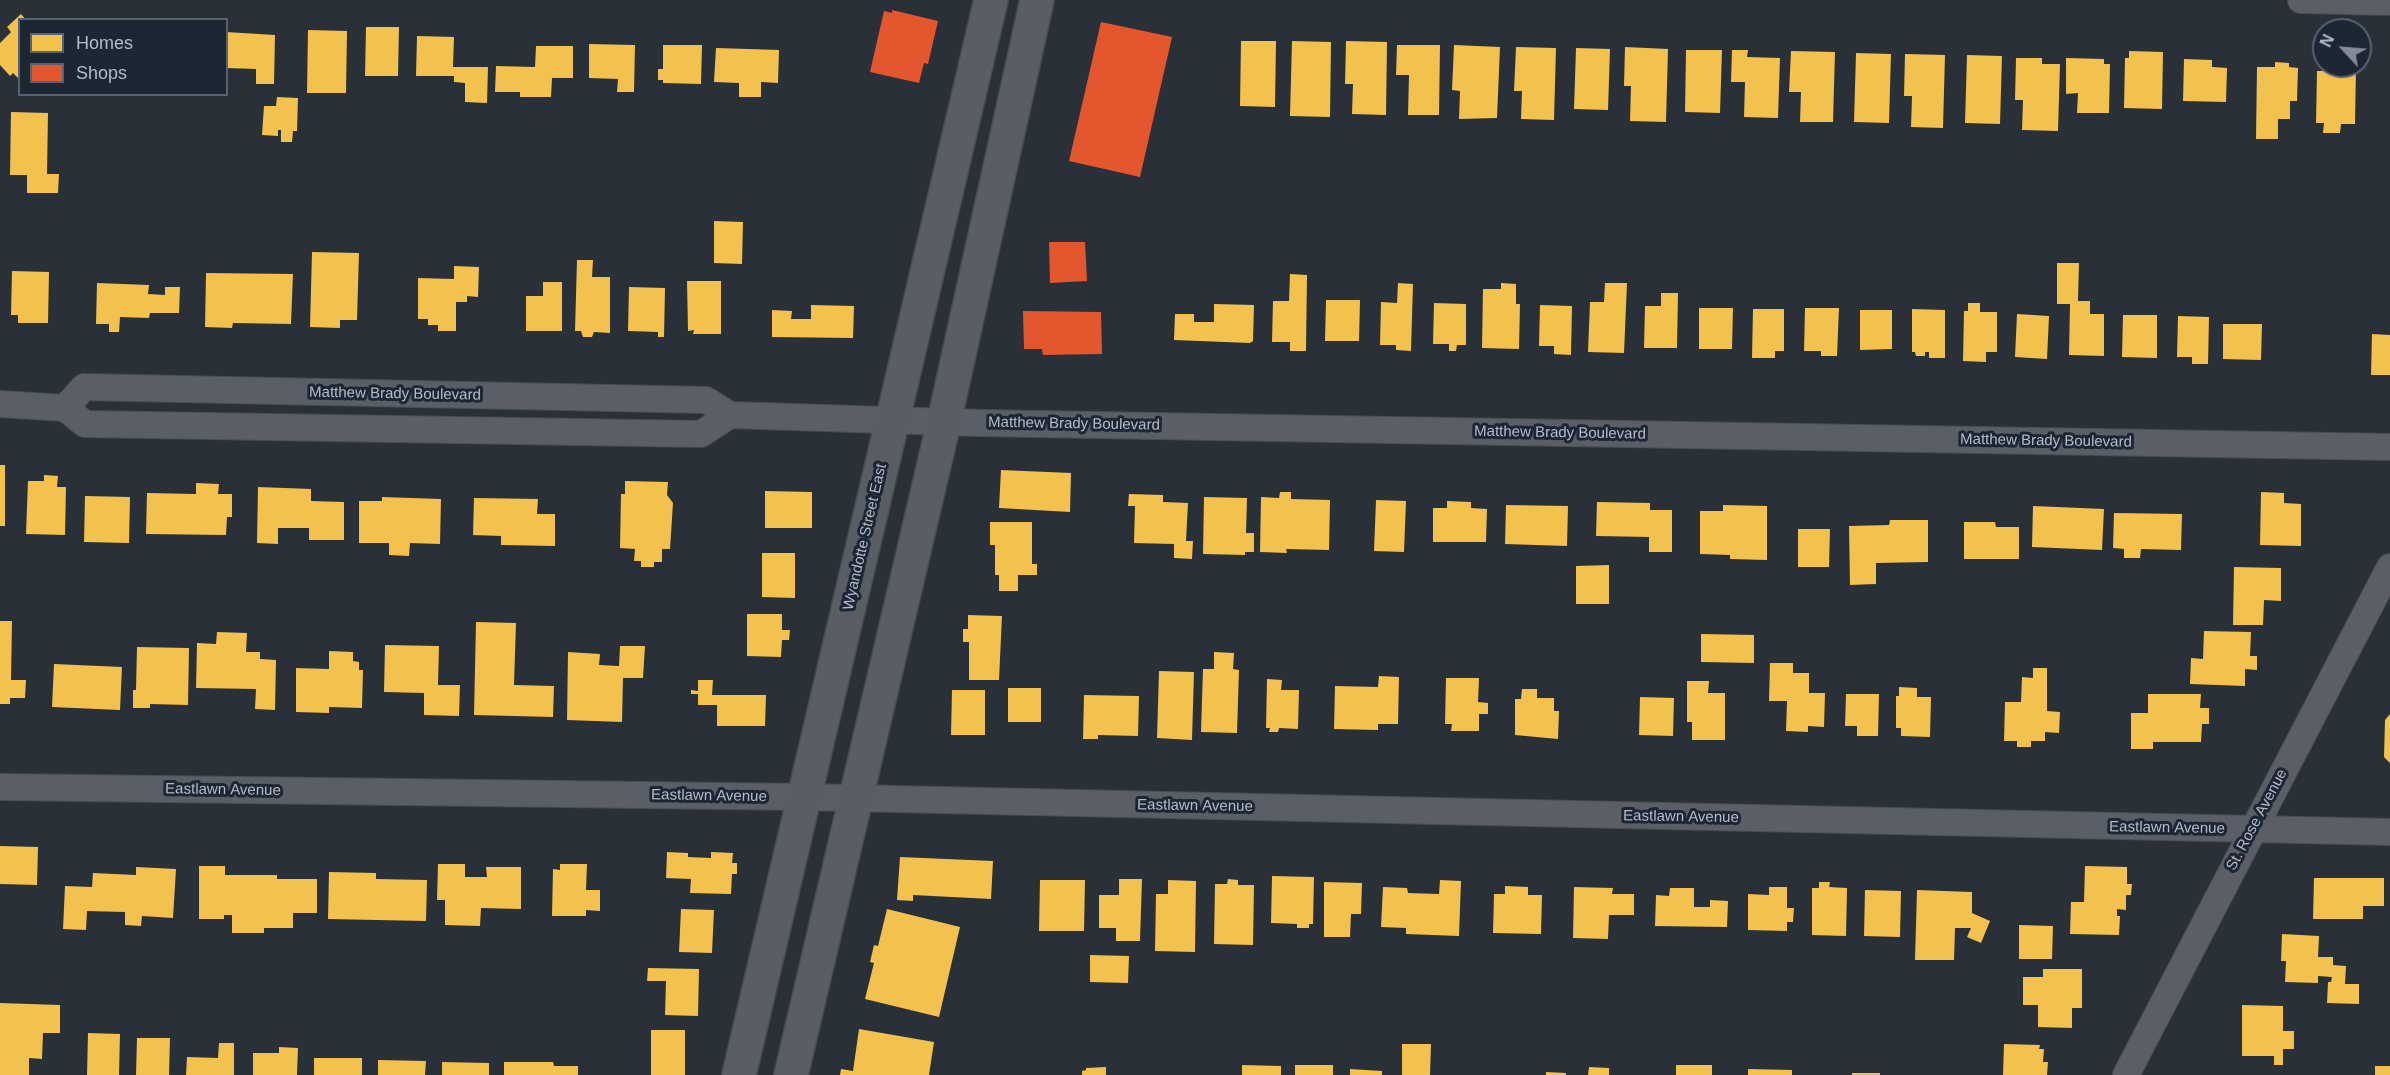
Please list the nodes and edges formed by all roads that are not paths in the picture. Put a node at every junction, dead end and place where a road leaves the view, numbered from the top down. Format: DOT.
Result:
graph roads {
  1 [pos="991,0"];
  2 [pos="1037,0"];
  3 [pos="2301,0"];
  4 [pos="2390,2"];
  5 [pos="0,404"];
  6 [pos="65,408"];
  7 [pos="730,415"];
  8 [pos="892,420"];
  9 [pos="944,422"];
  10 [pos="2390,447"];
  11 [pos="2390,567"];
  12 [pos="0,787"];
  13 [pos="804,797"];
  14 [pos="857,799"];
  15 [pos="2252,830"];
  16 [pos="2390,832"];
  17 [pos="739,1075"];
  18 [pos="791,1075"];
  19 [pos="2126,1075"];
  1 -- 8 [label="main road, Wyandotte Street East"];
  2 -- 9 [label="main road"];
  3 -- 4 [label="street"];
  5 -- 6 [label="street"];
  6 -- 7 [label="street"];
  6 -- 7 [label="street, Matthew Brady Boulevard"];
  7 -- 8 [label="street, Matthew Brady Boulevard"];
  8 -- 9 [label="street, Matthew Brady Boulevard"];
  8 -- 13 [label="main road, Wyandotte Street East"];
  9 -- 10 [label="street, Matthew Brady Boulevard"];
  9 -- 14 [label="main road"];
  11 -- 15 [label="street, St. Rose Avenue"];
  12 -- 13 [label="street, Eastlawn Avenue"];
  13 -- 14 [label="street, Eastlawn Avenue"];
  13 -- 17 [label="main road, Wyandotte Street East"];
  14 -- 15 [label="street, Eastlawn Avenue"];
  14 -- 18 [label="main road"];
  15 -- 16 [label="street, Eastlawn Avenue"];
  15 -- 19 [label="street, St. Rose Avenue"];
}
